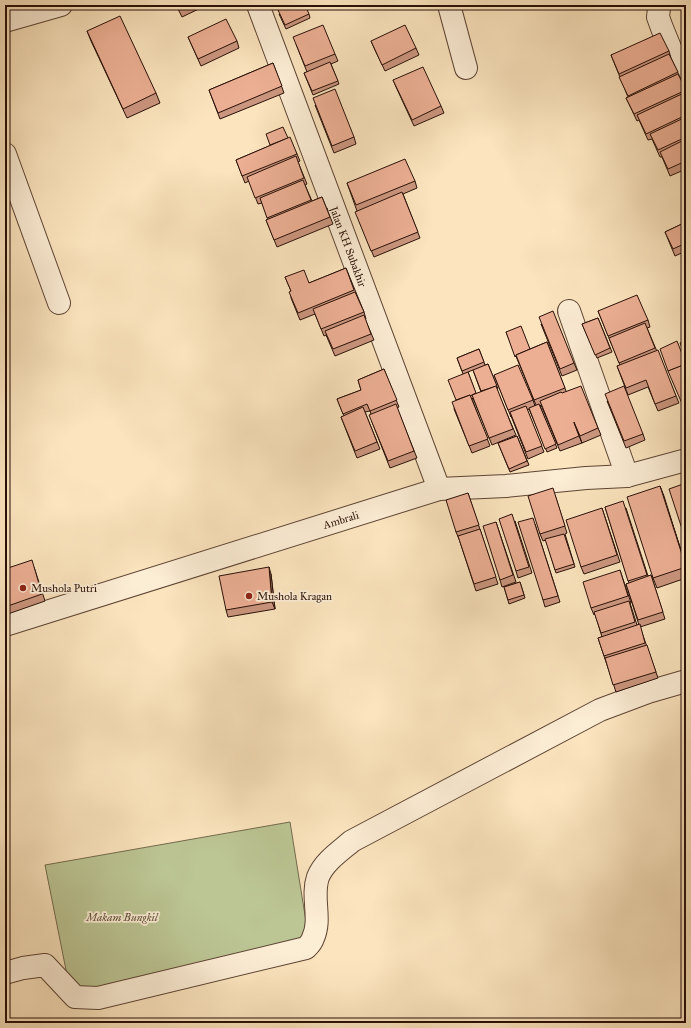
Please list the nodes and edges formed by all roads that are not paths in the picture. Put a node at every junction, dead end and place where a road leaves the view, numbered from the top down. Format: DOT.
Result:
graph roads {
  1 [pos="59,5"];
  2 [pos="258,5"];
  3 [pos="449,5"];
  4 [pos="660,5"];
  5 [pos="5,21"];
  6 [pos="466,68"];
  7 [pos="686,88"];
  8 [pos="5,154"];
  9 [pos="59,303"];
  10 [pos="569,311"];
  11 [pos="686,460"];
  12 [pos="627,476"];
  13 [pos="439,489"];
  14 [pos="5,625"];
  15 [pos="686,681"];
  16 [pos="5,973"];
  1 -- 5 [label="street"];
  2 -- 13 [label="street, Jalan KH Subakhir"];
  3 -- 6 [label="street"];
  4 -- 7 [label="street"];
  8 -- 9 [label="street"];
  10 -- 12 [label="street"];
  11 -- 12 [label="street, Ambrali"];
  12 -- 13 [label="street, Ambrali"];
  13 -- 14 [label="street, Ambrali"];
  15 -- 16 [label="street"];
}
